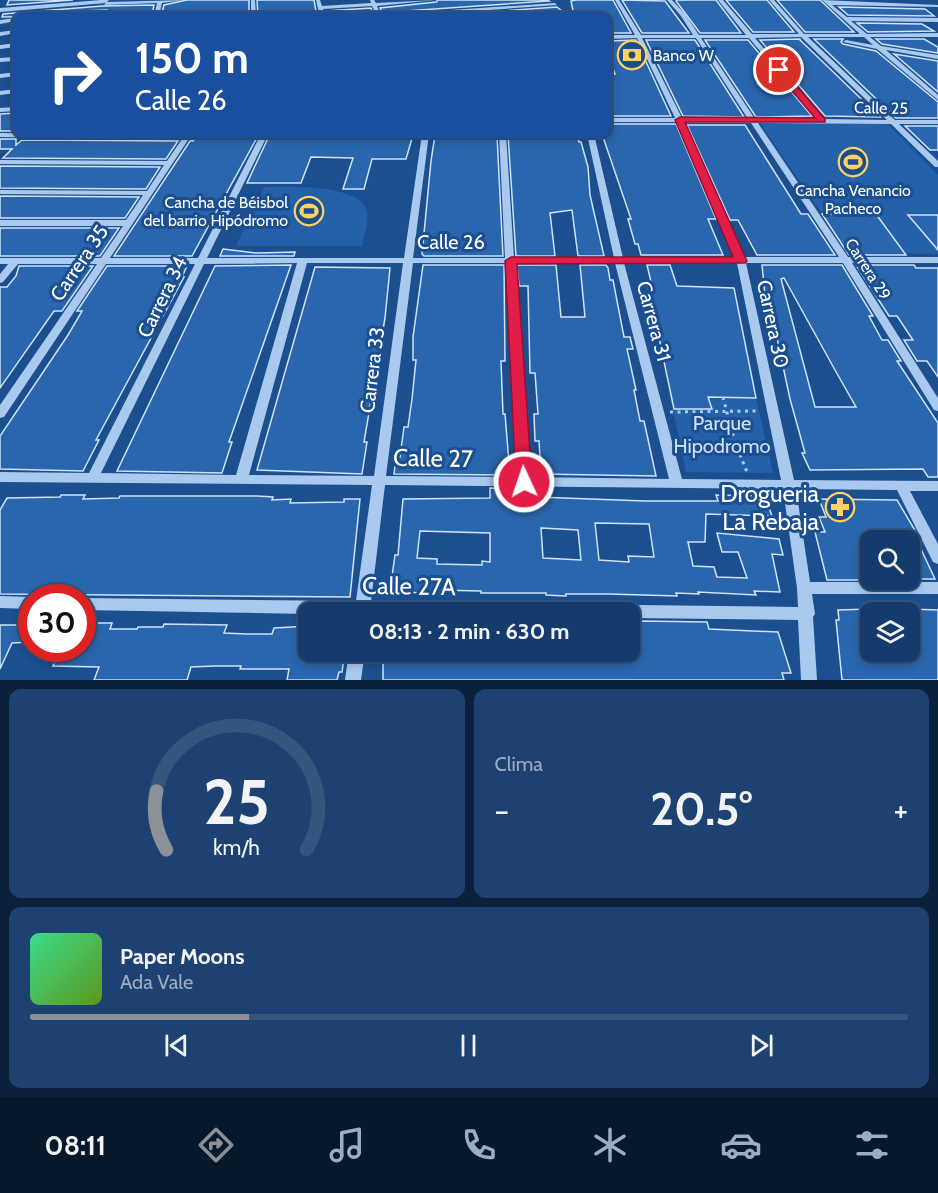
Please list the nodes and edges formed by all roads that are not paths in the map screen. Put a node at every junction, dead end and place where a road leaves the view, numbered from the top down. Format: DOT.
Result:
graph roads {
  1 [pos="183,0"];
  2 [pos="318,0"];
  3 [pos="434,0"];
  4 [pos="617,0"];
  5 [pos="669,0"];
  6 [pos="720,0"];
  7 [pos="771,0"];
  8 [pos="159,1"];
  9 [pos="107,2"];
  10 [pos="373,2"];
  11 [pos="826,2"];
  12 [pos="555,5"];
  13 [pos="938,6"];
  14 [pos="321,8"];
  15 [pos="494,8"];
  16 [pos="0,10"];
  17 [pos="322,12"];
  18 [pos="457,12"];
  19 [pos="494,12"];
  20 [pos="846,19"];
  21 [pos="938,20"];
  22 [pos="938,35"];
  23 [pos="612,37"];
  24 [pos="639,37"];
  25 [pos="696,37"];
  26 [pos="751,37"];
  27 [pos="804,37"];
  28 [pos="819,37"];
  29 [pos="867,37"];
  30 [pos="879,48"];
  31 [pos="938,57"];
  32 [pos="938,98"];
  33 [pos="612,120"];
  34 [pos="680,120"];
  35 [pos="751,120"];
  36 [pos="822,120"];
  37 [pos="894,122"];
  38 [pos="938,122"];
  39 [pos="186,138"];
  40 [pos="262,138"];
  41 [pos="424,138"];
  42 [pos="502,138"];
  43 [pos="591,138"];
  44 [pos="0,162"];
  45 [pos="170,163"];
  46 [pos="938,165"];
  47 [pos="0,192"];
  48 [pos="148,193"];
  49 [pos="0,223"];
  50 [pos="127,224"];
  51 [pos="201,259"];
  52 [pos="102,260"];
  53 [pos="303,260"];
  54 [pos="407,260"];
  55 [pos="619,260"];
  56 [pos="0,261"];
  57 [pos="15,261"];
  58 [pos="511,261"];
  59 [pos="741,261"];
  60 [pos="846,261"];
  61 [pos="938,261"];
  62 [pos="0,279"];
  63 [pos="938,407"];
  64 [pos="0,414"];
  65 [pos="0,477"];
  66 [pos="93,477"];
  67 [pos="241,479"];
  68 [pos="379,480"];
  69 [pos="524,482"];
  70 [pos="677,483"];
  71 [pos="789,485"];
  72 [pos="901,485"];
  73 [pos="938,486"];
  74 [pos="938,558"];
  75 [pos="804,588"];
  76 [pos="938,588"];
  77 [pos="0,602"];
  78 [pos="363,602"];
  79 [pos="18,603"];
  80 [pos="96,604"];
  81 [pos="298,609"];
  82 [pos="640,612"];
  83 [pos="807,614"];
  84 [pos="355,662"];
  85 [pos="353,680"];
  86 [pos="809,680"];
  1 -- 8 [label="street"];
  2 -- 14 [label="street"];
  3 -- 10 [label="street"];
  4 -- 24 [label="street, Carrera 30"];
  5 -- 25 [label="street, Carrera 29"];
  6 -- 26 [label="street"];
  7 -- 27 [label="street"];
  8 -- 9 [label="street"];
  9 -- 16 [label="street"];
  10 -- 14 [label="street"];
  11 -- 13 [label="street"];
  11 -- 20 [label="street"];
  12 -- 15 [label="street"];
  14 -- 17 [label="street"];
  15 -- 18 [label="street"];
  15 -- 19 [label="street"];
  20 -- 21 [label="street"];
  20 -- 29 [label="street"];
  22 -- 29 [label="street"];
  23 -- 24 [label="street"];
  24 -- 25 [label="street"];
  24 -- 34 [label="street, Carrera 30"];
  25 -- 26 [label="street"];
  25 -- 35 [label="street, Carrera 29"];
  26 -- 27 [label="street"];
  26 -- 36 [label="street"];
  27 -- 28 [label="street"];
  27 -- 37 [label="street"];
  28 -- 29 [label="street"];
  28 -- 30 [label="street"];
  29 -- 30 [label="street"];
  30 -- 31 [label="street"];
  30 -- 32 [label="street"];
  33 -- 34 [label="street, Calle 25"];
  34 -- 35 [label="street, Calle 25"];
  34 -- 59 [label="street, Carrera 30"];
  35 -- 36 [label="street, Calle 25"];
  35 -- 60 [label="street, Carrera 29"];
  36 -- 37 [label="street, Calle 25"];
  37 -- 38 [label="street, Calle 25"];
  37 -- 46 [label="street"];
  39 -- 45 [label="street, Carrera 35"];
  40 -- 51 [label="street, Carrera 34"];
  41 -- 54 [label="street, Carrera 33"];
  42 -- 58 [label="street"];
  43 -- 55 [label="street, Carrera 31"];
  44 -- 45 [label="street"];
  45 -- 48 [label="street, Carrera 35"];
  47 -- 48 [label="street"];
  48 -- 50 [label="street, Carrera 35"];
  49 -- 50 [label="street"];
  50 -- 52 [label="street, Carrera 35"];
  51 -- 52 [label="street, Calle 26"];
  51 -- 53 [label="street, Calle 26"];
  51 -- 66 [label="street, Carrera 34"];
  52 -- 57 [label="street, Calle 26"];
  52 -- 64 [label="street, Carrera 35"];
  53 -- 54 [label="street, Calle 26"];
  53 -- 67 [label="street"];
  54 -- 58 [label="street, Calle 26"];
  54 -- 68 [label="street, Carrera 33"];
  55 -- 58 [label="street, Calle 26"];
  55 -- 59 [label="street, Calle 26"];
  55 -- 70 [label="street, Carrera 31"];
  56 -- 57 [label="street, Calle 26"];
  57 -- 62 [label="street"];
  58 -- 69 [label="street"];
  59 -- 60 [label="street, Calle 26"];
  59 -- 71 [label="street, Carrera 30"];
  60 -- 61 [label="street, Calle 26"];
  60 -- 63 [label="street, Carrera 29"];
  65 -- 66 [label="street, Calle 27"];
  66 -- 67 [label="street, Calle 27"];
  67 -- 68 [label="street, Calle 27"];
  68 -- 69 [label="street, Calle 27"];
  68 -- 78 [label="street, Carrera 33"];
  69 -- 70 [label="street, Calle 27"];
  70 -- 71 [label="street, Calle 27"];
  71 -- 72 [label="street, Calle 27"];
  71 -- 75 [label="street, Carrera 30"];
  72 -- 73 [label="street, Calle 27"];
  72 -- 74 [label="street"];
  75 -- 76 [label="street"];
  75 -- 83 [label="street, Carrera 30"];
  77 -- 79 [label="street"];
  80 -- 81 [label="street, Calle 27A"];
  82 -- 83 [label="street, Calle 27A"];
  83 -- 86 [label="street, Carrera 30"];
  84 -- 85 [label="street"];
}
